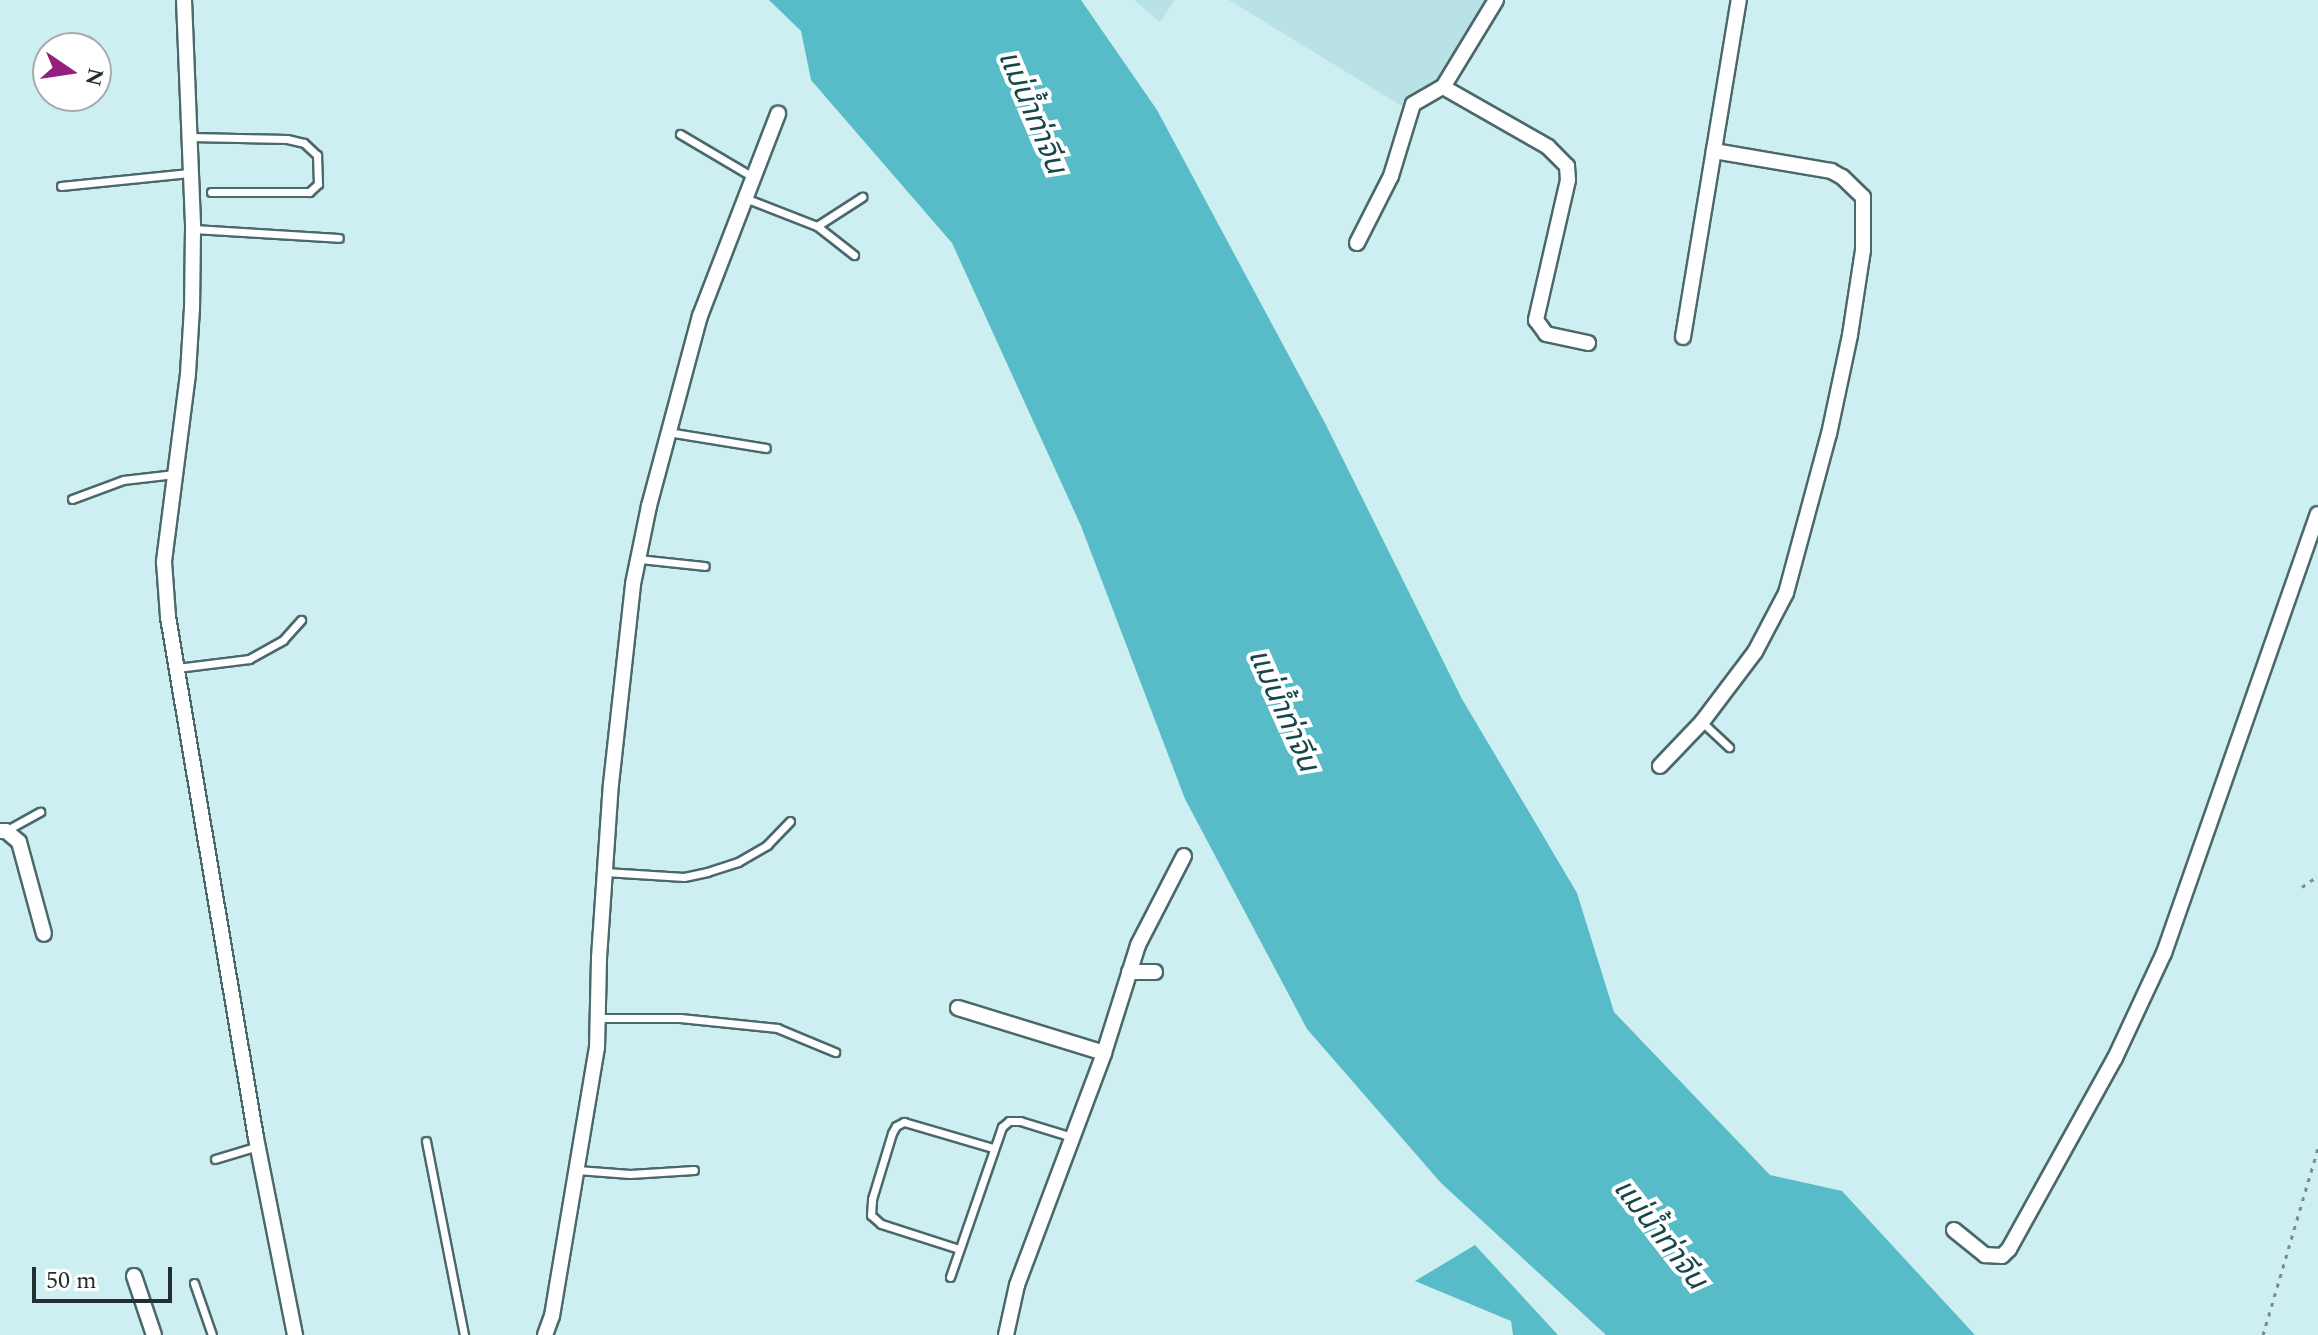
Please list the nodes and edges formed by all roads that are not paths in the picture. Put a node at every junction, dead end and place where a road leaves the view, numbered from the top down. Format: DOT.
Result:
graph roads {
  1 [pos="184,0"];
  2 [pos="1496,0"];
  3 [pos="1739,0"];
  4 [pos="1443,87"];
  5 [pos="778,114"];
  6 [pos="680,134"];
  7 [pos="188,137"];
  8 [pos="1714,151"];
  9 [pos="189,173"];
  10 [pos="753,177"];
  11 [pos="61,186"];
  12 [pos="211,192"];
  13 [pos="862,197"];
  14 [pos="745,198"];
  15 [pos="817,226"];
  16 [pos="193,229"];
  17 [pos="339,238"];
  18 [pos="1357,243"];
  19 [pos="854,255"];
  20 [pos="1683,337"];
  21 [pos="1588,343"];
  22 [pos="668,432"];
  23 [pos="766,448"];
  24 [pos="175,474"];
  25 [pos="72,499"];
  26 [pos="2318,514"];
  27 [pos="639,559"];
  28 [pos="705,566"];
  29 [pos="301,620"];
  30 [pos="177,668"];
  31 [pos="1702,722"];
  32 [pos="1729,747"];
  33 [pos="1660,766"];
  34 [pos="40,812"];
  35 [pos="790,821"];
  36 [pos="3,831"];
  37 [pos="1184,856"];
  38 [pos="605,872"];
  39 [pos="44,934"];
  40 [pos="1129,972"];
  41 [pos="1155,972"];
  42 [pos="958,1008"];
  43 [pos="599,1018"];
  44 [pos="835,1052"];
  45 [pos="1104,1053"];
  46 [pos="1072,1137"];
  47 [pos="426,1141"];
  48 [pos="258,1146"];
  49 [pos="993,1148"];
  50 [pos="215,1159"];
  51 [pos="577,1170"];
  52 [pos="694,1170"];
  53 [pos="1954,1230"];
  54 [pos="959,1249"];
  55 [pos="134,1276"];
  56 [pos="950,1277"];
  57 [pos="194,1283"];
  58 [pos="154,1335"];
  59 [pos="212,1335"];
  60 [pos="295,1335"];
  61 [pos="464,1335"];
  62 [pos="546,1335"];
  63 [pos="1006,1335"];
  1 -- 7 [label="street"];
  2 -- 4 [label="street"];
  3 -- 8 [label="street"];
  4 -- 18 [label="street"];
  4 -- 21 [label="street"];
  5 -- 10 [label="street"];
  6 -- 10 [label="lane"];
  7 -- 9 [label="street"];
  7 -- 12 [label="lane"];
  8 -- 20 [label="street"];
  8 -- 31 [label="street"];
  9 -- 11 [label="lane"];
  9 -- 16 [label="street"];
  10 -- 14 [label="street"];
  13 -- 15 [label="lane"];
  14 -- 15 [label="lane"];
  14 -- 22 [label="street"];
  15 -- 19 [label="lane"];
  16 -- 17 [label="lane"];
  16 -- 24 [label="street"];
  22 -- 23 [label="lane"];
  22 -- 27 [label="street"];
  24 -- 25 [label="lane"];
  24 -- 30 [label="street"];
  26 -- 53 [label="street"];
  27 -- 28 [label="lane"];
  27 -- 38 [label="street"];
  29 -- 30 [label="lane"];
  30 -- 48 [label="street"];
  31 -- 32 [label="lane"];
  31 -- 33 [label="street"];
  34 -- 36 [label="lane"];
  35 -- 38 [label="lane"];
  36 -- 39 [label="street"];
  37 -- 40 [label="street"];
  38 -- 43 [label="street"];
  40 -- 41 [label="street"];
  40 -- 45 [label="street"];
  42 -- 45 [label="street"];
  43 -- 44 [label="lane"];
  43 -- 51 [label="street"];
  45 -- 46 [label="street"];
  46 -- 49 [label="lane"];
  46 -- 63 [label="street"];
  47 -- 61 [label="lane"];
  48 -- 50 [label="lane"];
  48 -- 60 [label="street"];
  49 -- 54 [label="lane"];
  49 -- 54 [label="lane"];
  51 -- 52 [label="lane"];
  51 -- 62 [label="street"];
  54 -- 56 [label="lane"];
  55 -- 58 [label="street"];
  57 -- 59 [label="lane"];
}
